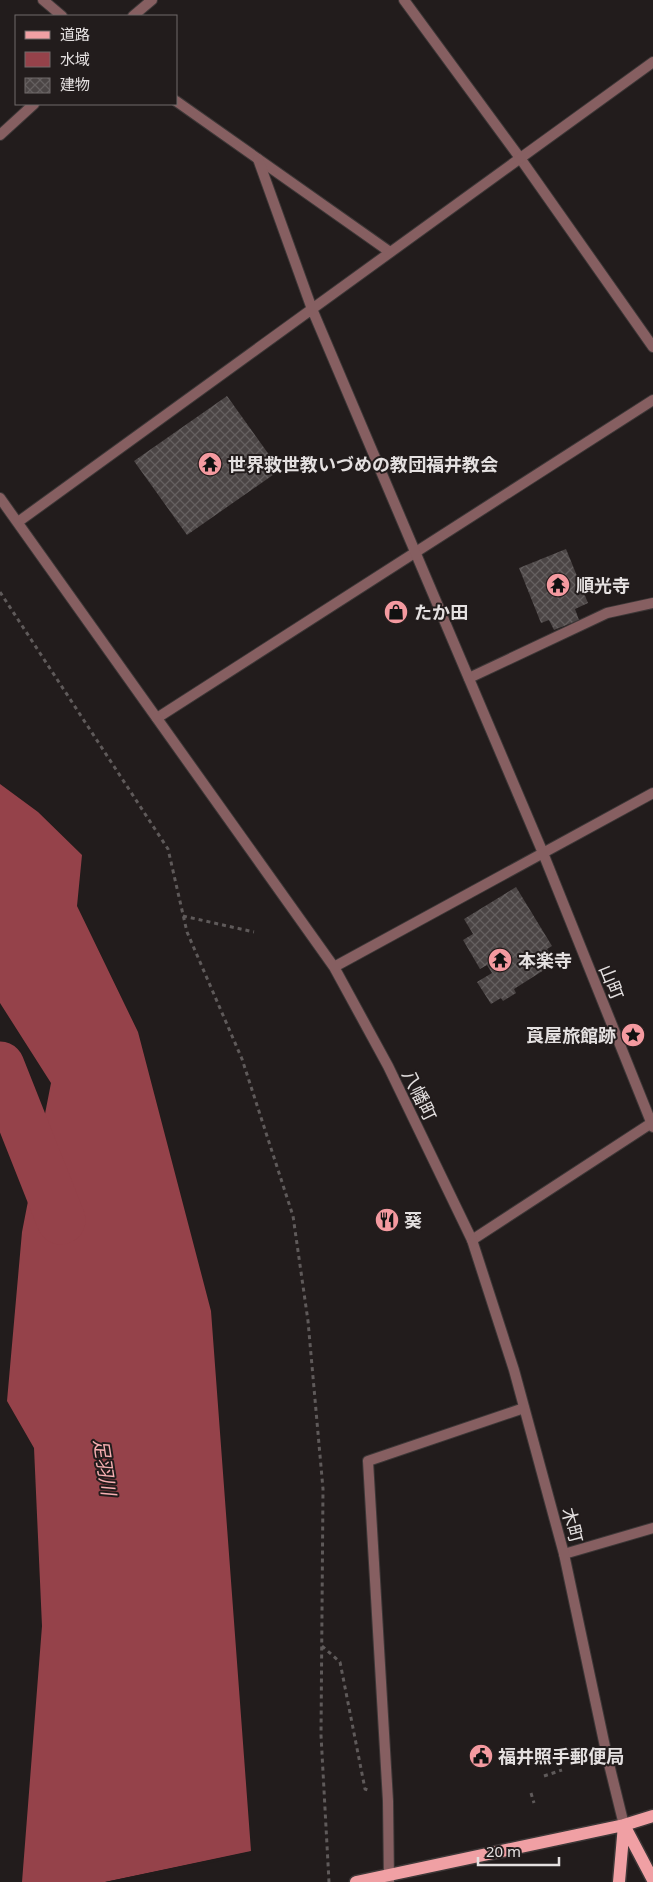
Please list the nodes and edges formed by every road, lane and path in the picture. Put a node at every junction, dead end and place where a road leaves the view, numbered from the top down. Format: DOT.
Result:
graph roads {
  1 [pos="43,0"];
  2 [pos="152,0"];
  3 [pos="404,0"];
  4 [pos="61,15"];
  5 [pos="134,15"];
  6 [pos="653,62"];
  7 [pos="178,102"];
  8 [pos="33,105"];
  9 [pos="0,134"];
  10 [pos="520,158"];
  11 [pos="258,159"];
  12 [pos="390,252"];
  13 [pos="312,309"];
  14 [pos="653,347"];
  15 [pos="653,400"];
  16 [pos="0,498"];
  17 [pos="18,522"];
  18 [pos="416,552"];
  19 [pos="0,592"];
  20 [pos="653,603"];
  21 [pos="468,678"];
  22 [pos="157,718"];
  23 [pos="653,793"];
  24 [pos="543,853"];
  25 [pos="183,916"];
  26 [pos="254,932"];
  27 [pos="334,968"];
  28 [pos="653,1124"];
  29 [pos="472,1240"];
  30 [pos="524,1408"];
  31 [pos="653,1528"];
  32 [pos="564,1554"];
  33 [pos="322,1646"];
  34 [pos="562,1770"];
  35 [pos="544,1776"];
  36 [pos="531,1793"];
  37 [pos="388,1801"];
  38 [pos="534,1802"];
  39 [pos="653,1816"];
  40 [pos="624,1824"];
  41 [pos="389,1879"];
  42 [pos="653,1880"];
  43 [pos="330,1882"];
  44 [pos="356,1882"];
  45 [pos="619,1882"];
  1 -- 4 [label="street"];
  2 -- 5 [label="street"];
  3 -- 10 [label="street"];
  6 -- 10 [label="street"];
  7 -- 11 [label="street"];
  8 -- 9 [label="street"];
  10 -- 12 [label="street"];
  10 -- 14 [label="street"];
  11 -- 12 [label="street"];
  11 -- 13 [label="street, 山町"];
  12 -- 13 [label="street"];
  13 -- 17 [label="street"];
  13 -- 18 [label="street, 山町"];
  15 -- 18 [label="street"];
  16 -- 17 [label="street, 八幡町"];
  17 -- 22 [label="street, 八幡町"];
  18 -- 21 [label="street, 山町"];
  18 -- 22 [label="street"];
  19 -- 25 [label="path"];
  20 -- 21 [label="street"];
  21 -- 24 [label="street, 山町"];
  22 -- 27 [label="street, 八幡町"];
  23 -- 24 [label="street"];
  24 -- 27 [label="street"];
  24 -- 28 [label="street, 山町"];
  25 -- 26 [label="path"];
  25 -- 33 [label="path"];
  27 -- 29 [label="street, 八幡町"];
  28 -- 29 [label="street"];
  29 -- 30 [label="street, 木町"];
  30 -- 32 [label="street, 木町"];
  30 -- 37 [label="street"];
  31 -- 32 [label="street"];
  32 -- 40 [label="street, 木町"];
  33 -- 37 [label="path"];
  33 -- 43 [label="path"];
  34 -- 35 [label="path"];
  36 -- 38 [label="path"];
  37 -- 41 [label="street"];
  39 -- 40 [label="main road"];
  40 -- 41 [label="main road"];
  40 -- 42 [label="main road"];
  40 -- 45 [label="main road"];
  41 -- 44 [label="main road"];
}
